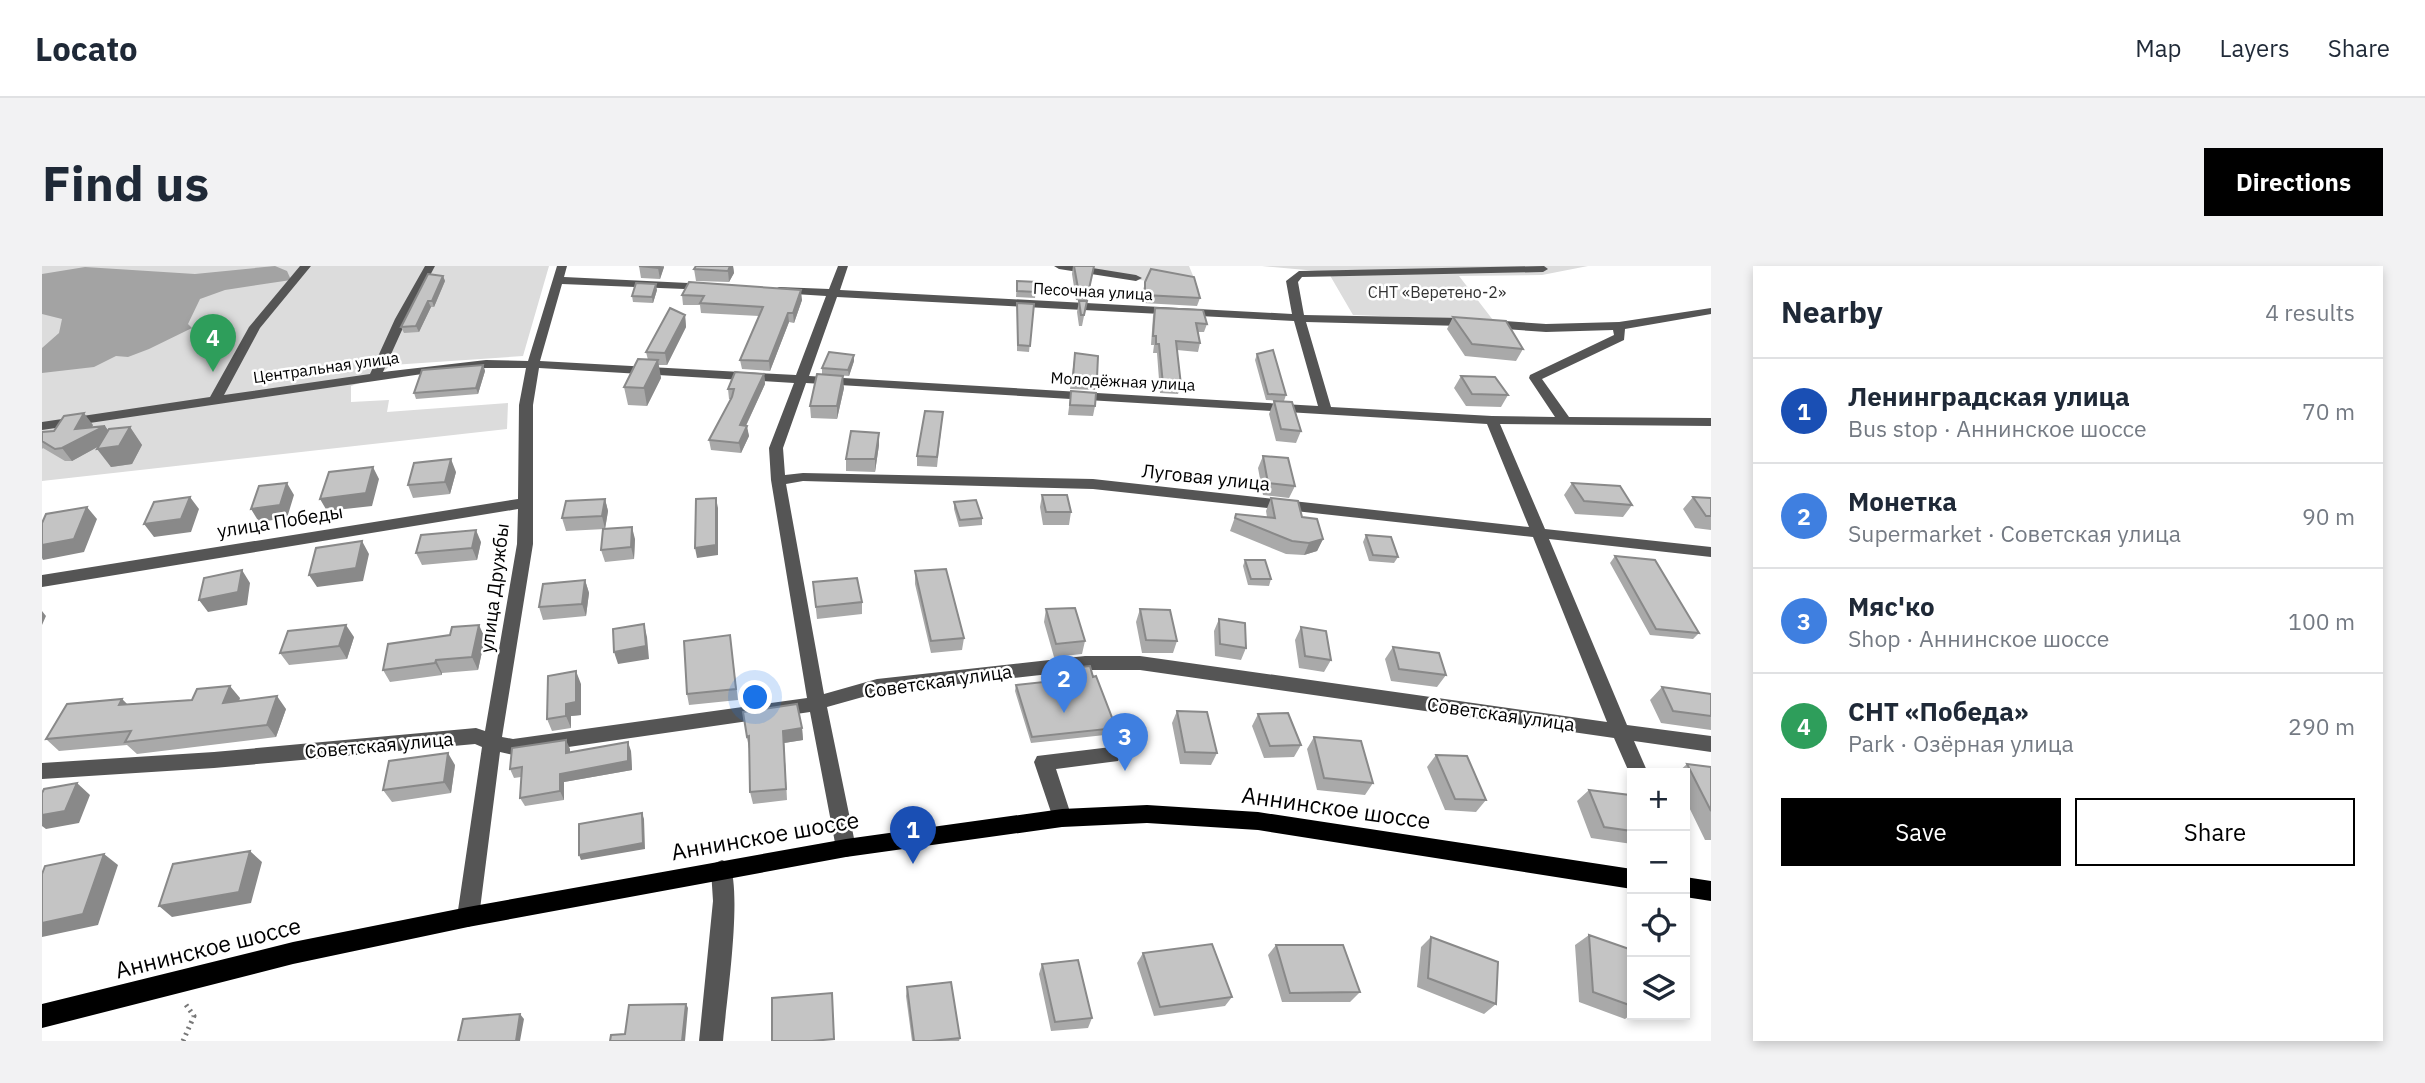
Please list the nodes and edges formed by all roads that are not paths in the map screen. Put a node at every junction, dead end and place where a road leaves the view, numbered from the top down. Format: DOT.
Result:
graph roads {
  1 [pos="306,266"];
  2 [pos="430,266"];
  3 [pos="843,266"];
  4 [pos="1059,266"];
  5 [pos="1543,269"];
  6 [pos="560,274"];
  7 [pos="1136,278"];
  8 [pos="722,287"];
  9 [pos="763,289"];
  10 [pos="833,293"];
  11 [pos="1711,311"];
  12 [pos="1299,318"];
  13 [pos="1619,326"];
  14 [pos="533,365"];
  15 [pos="374,378"];
  16 [pos="801,379"];
  17 [pos="215,400"];
  18 [pos="1326,411"];
  19 [pos="1492,421"];
  20 [pos="1566,422"];
  21 [pos="1711,422"];
  22 [pos="42,426"];
  23 [pos="778,480"];
  24 [pos="524,503"];
  25 [pos="1538,532"];
  26 [pos="1711,552"];
  27 [pos="42,581"];
  28 [pos="817,703"];
  29 [pos="1620,731"];
  30 [pos="492,743"];
  31 [pos="1711,744"];
  32 [pos="1111,755"];
  33 [pos="1636,768"];
  34 [pos="42,771"];
  35 [pos="1062,818"];
  36 [pos="846,848"];
  37 [pos="722,870"];
  38 [pos="1627,877"];
  39 [pos="1690,888"];
  40 [pos="1711,891"];
  41 [pos="468,917"];
  42 [pos="42,1016"];
  43 [pos="711,1041"];
  1 -- 17 [label="street"];
  2 -- 15 [label="street"];
  3 -- 10 [label="street"];
  4 -- 7 [label="street"];
  5 -- 12 [label="street"];
  6 -- 8 [label="street"];
  6 -- 14 [label="street, улица Дружбы"];
  9 -- 10 [label="street, Песочная улица"];
  10 -- 12 [label="street, Песочная улица"];
  10 -- 16 [label="street"];
  11 -- 13 [label="street, Песочная улица"];
  12 -- 13 [label="street, Песочная улица"];
  12 -- 18 [label="street"];
  13 -- 20 [label="street"];
  14 -- 15 [label="street, Центральная улица"];
  14 -- 16 [label="street, Молодёжная улица"];
  14 -- 24 [label="street, улица Дружбы"];
  15 -- 17 [label="street, Центральная улица"];
  16 -- 18 [label="street, Молодёжная улица"];
  16 -- 23 [label="street"];
  17 -- 22 [label="street, Центральная улица"];
  18 -- 19 [label="street, Молодёжная улица"];
  19 -- 20 [label="street, Молодёжная улица"];
  19 -- 25 [label="street"];
  20 -- 21 [label="street, Молодёжная улица"];
  23 -- 25 [label="street, Луговая улица"];
  23 -- 28 [label="street"];
  24 -- 27 [label="street, улица Победы"];
  24 -- 30 [label="street, улица Дружбы"];
  25 -- 26 [label="street, Луговая улица"];
  25 -- 29 [label="street"];
  28 -- 29 [label="street, Советская улица"];
  28 -- 30 [label="street, Советская улица"];
  28 -- 36 [label="street"];
  29 -- 31 [label="street, Советская улица"];
  29 -- 33 [label="street"];
  30 -- 34 [label="street, Советская улица"];
  30 -- 41 [label="street, улица Дружбы"];
  32 -- 35 [label="street"];
  35 -- 36 [label="main road, Аннинское шоссе"];
  35 -- 38 [label="main road, Аннинское шоссе"];
  36 -- 37 [label="main road, Аннинское шоссе"];
  37 -- 41 [label="main road, Аннинское шоссе"];
  37 -- 43 [label="street"];
  39 -- 40 [label="main road"];
  41 -- 42 [label="main road, Аннинское шоссе"];
}
